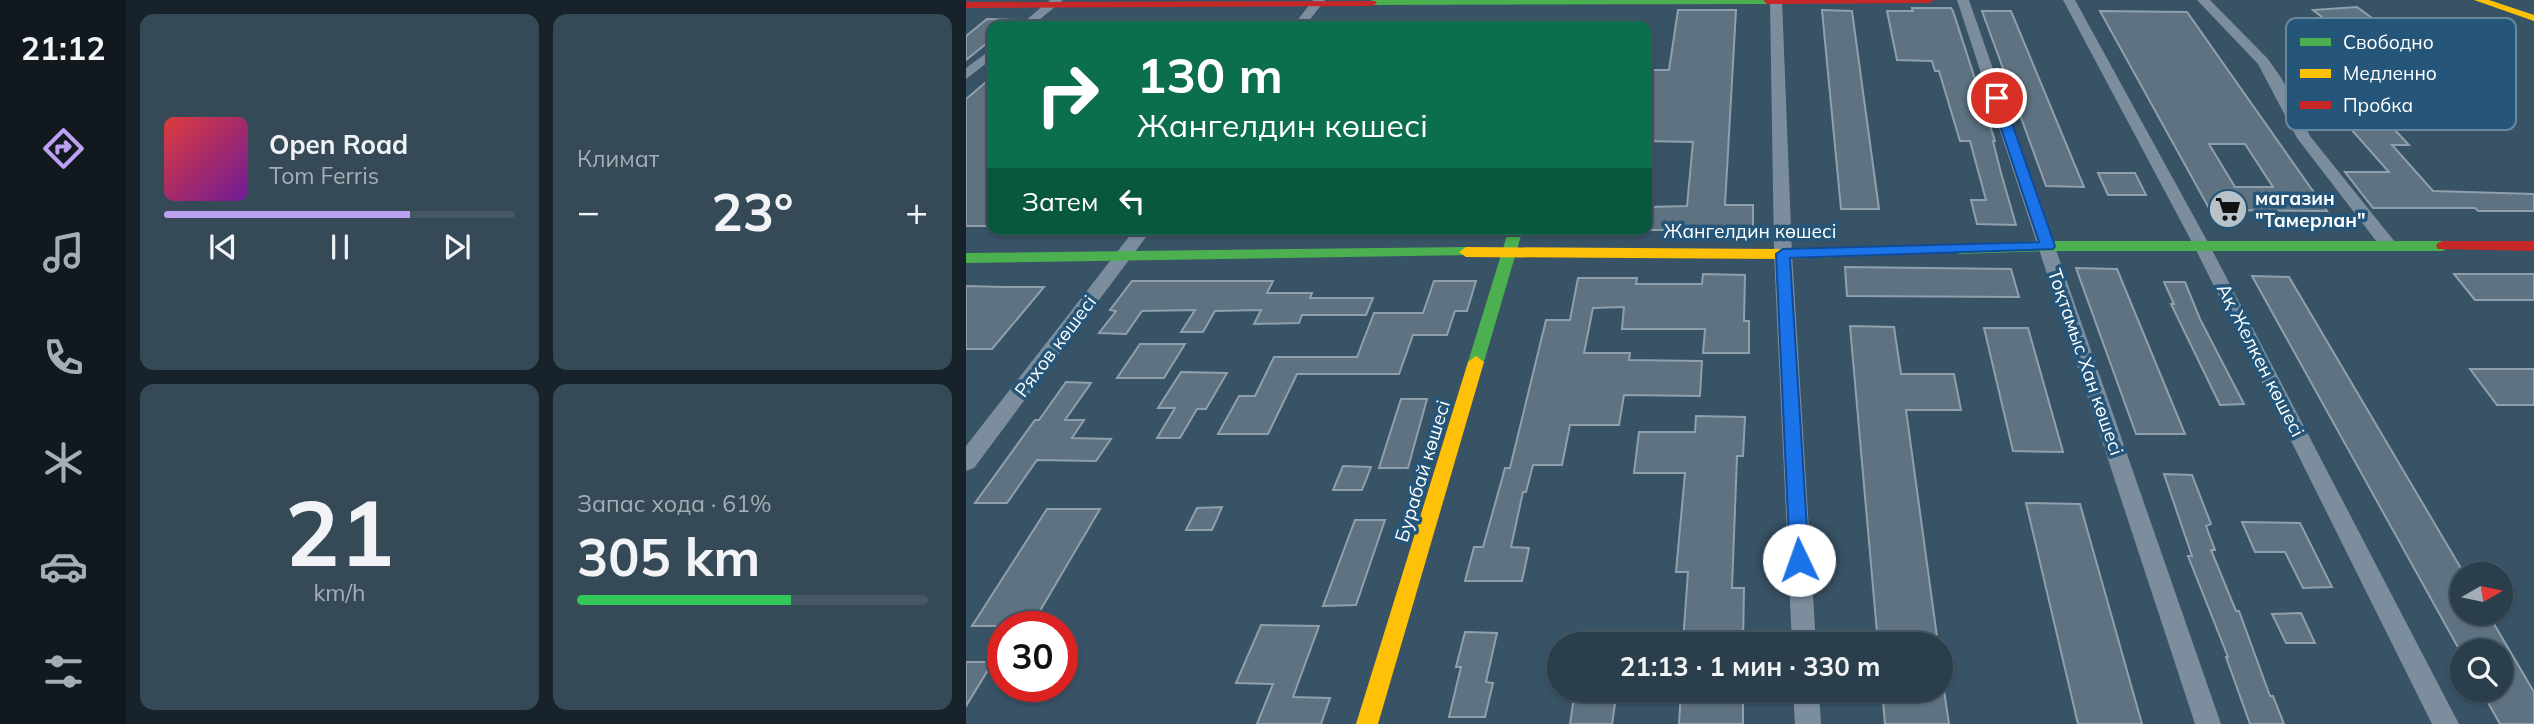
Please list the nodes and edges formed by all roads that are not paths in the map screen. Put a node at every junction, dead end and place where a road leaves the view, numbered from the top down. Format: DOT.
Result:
graph roads {
  1 [pos="1929,0"];
  2 [pos="1963,0"];
  3 [pos="2069,0"];
  4 [pos="2203,0"];
  5 [pos="2479,0"];
  6 [pos="1777,1"];
  7 [pos="1054,2"];
  8 [pos="1318,2"];
  9 [pos="966,5"];
  10 [pos="1584,6"];
  11 [pos="2534,18"];
  12 [pos="1031,21"];
  13 [pos="1303,21"];
  14 [pos="987,58"];
  15 [pos="966,75"];
  16 [pos="2286,97"];
  17 [pos="2299,130"];
  18 [pos="1140,235"];
  19 [pos="1514,235"];
  20 [pos="2048,246"];
  21 [pos="2202,246"];
  22 [pos="2389,246"];
  23 [pos="2534,246"];
  24 [pos="1510,251"];
  25 [pos="1783,254"];
  26 [pos="1124,256"];
  27 [pos="966,258"];
  28 [pos="966,462"];
  29 [pos="1803,632"];
  30 [pos="1807,702"];
  31 [pos="1367,724"];
  32 [pos="1808,724"];
  33 [pos="2208,724"];
  34 [pos="2446,724"];
  1 -- 6 [label="main road"];
  2 -- 20 [label="street, Тоқтамыс Хан көшесі"];
  3 -- 21 [label="street, Ақ Желкен көшесі"];
  4 -- 16 [label="street"];
  5 -- 11 [label="main road"];
  6 -- 10 [label="main road"];
  6 -- 25 [label="street"];
  7 -- 8 [label="main road"];
  7 -- 9 [label="main road"];
  7 -- 12 [label="street"];
  8 -- 10 [label="main road"];
  8 -- 13 [label="street"];
  14 -- 15 [label="street"];
  17 -- 22 [label="street"];
  18 -- 26 [label="street, Ряхов көшесі"];
  19 -- 24 [label="main road, Бурабай көшесі"];
  20 -- 21 [label="main road, Жангелдин көшесі"];
  20 -- 25 [label="main road, Жангелдин көшесі"];
  20 -- 33 [label="street, Тоқтамыс Хан көшесі"];
  21 -- 22 [label="main road, Жангелдин көшесі"];
  21 -- 34 [label="street, Ақ Желкен көшесі"];
  22 -- 23 [label="main road, Жангелдин көшесі"];
  24 -- 25 [label="main road, Жангелдин көшесі"];
  24 -- 26 [label="main road, Жангелдин көшесі"];
  24 -- 31 [label="main road, Бурабай көшесі"];
  25 -- 29 [label="street"];
  26 -- 27 [label="main road, Жангелдин көшесі"];
  26 -- 28 [label="street, Ряхов көшесі"];
  30 -- 32 [label="street"];
}
